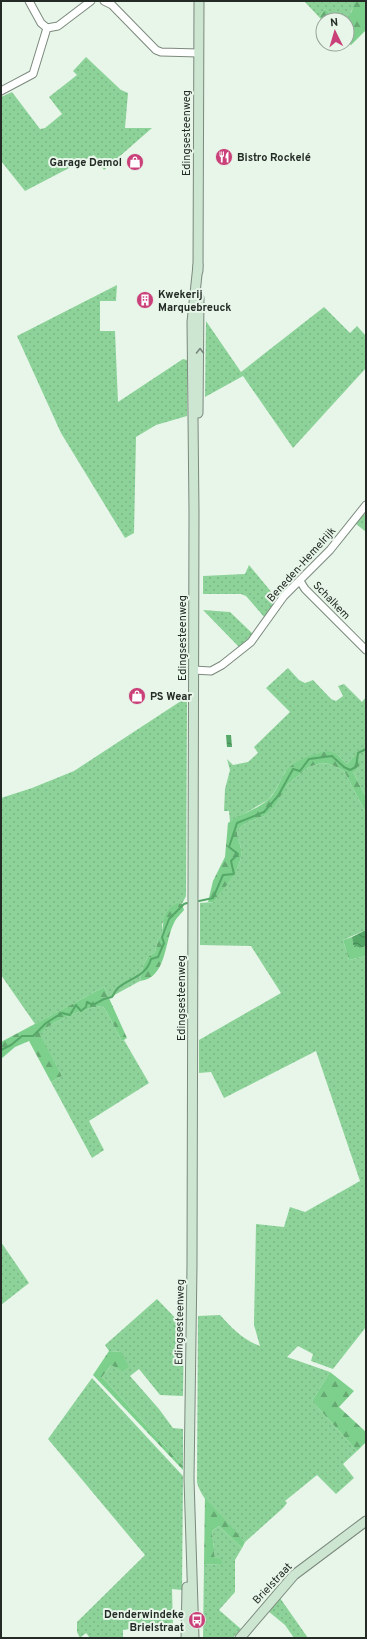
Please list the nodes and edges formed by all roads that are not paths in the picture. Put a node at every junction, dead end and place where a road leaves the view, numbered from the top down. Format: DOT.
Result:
graph roads {
  1 [pos="29,1"];
  2 [pos="91,1"];
  3 [pos="104,1"];
  4 [pos="199,1"];
  5 [pos="47,28"];
  6 [pos="199,53"];
  7 [pos="1,91"];
  8 [pos="366,505"];
  9 [pos="300,581"];
  10 [pos="366,650"];
  11 [pos="193,670"];
  12 [pos="366,1521"];
  13 [pos="190,1537"];
  14 [pos="186,1638"];
  15 [pos="194,1638"];
  16 [pos="240,1638"];
  1 -- 5 [label="street"];
  2 -- 5 [label="street"];
  3 -- 6 [label="street"];
  4 -- 6 [label="main road, Edingsesteenweg"];
  5 -- 7 [label="street"];
  6 -- 11 [label="main road, Edingsesteenweg"];
  8 -- 9 [label="street, Beneden-Hemelrijk"];
  9 -- 10 [label="street, Schalkem"];
  9 -- 11 [label="street, Beneden-Hemelrijk"];
  11 -- 13 [label="main road, Edingsesteenweg"];
  12 -- 16 [label="main road, Brielstraat"];
  13 -- 14 [label="main road, Edingsesteenweg"];
  13 -- 15 [label="main road, Edingsesteenweg"];
}
